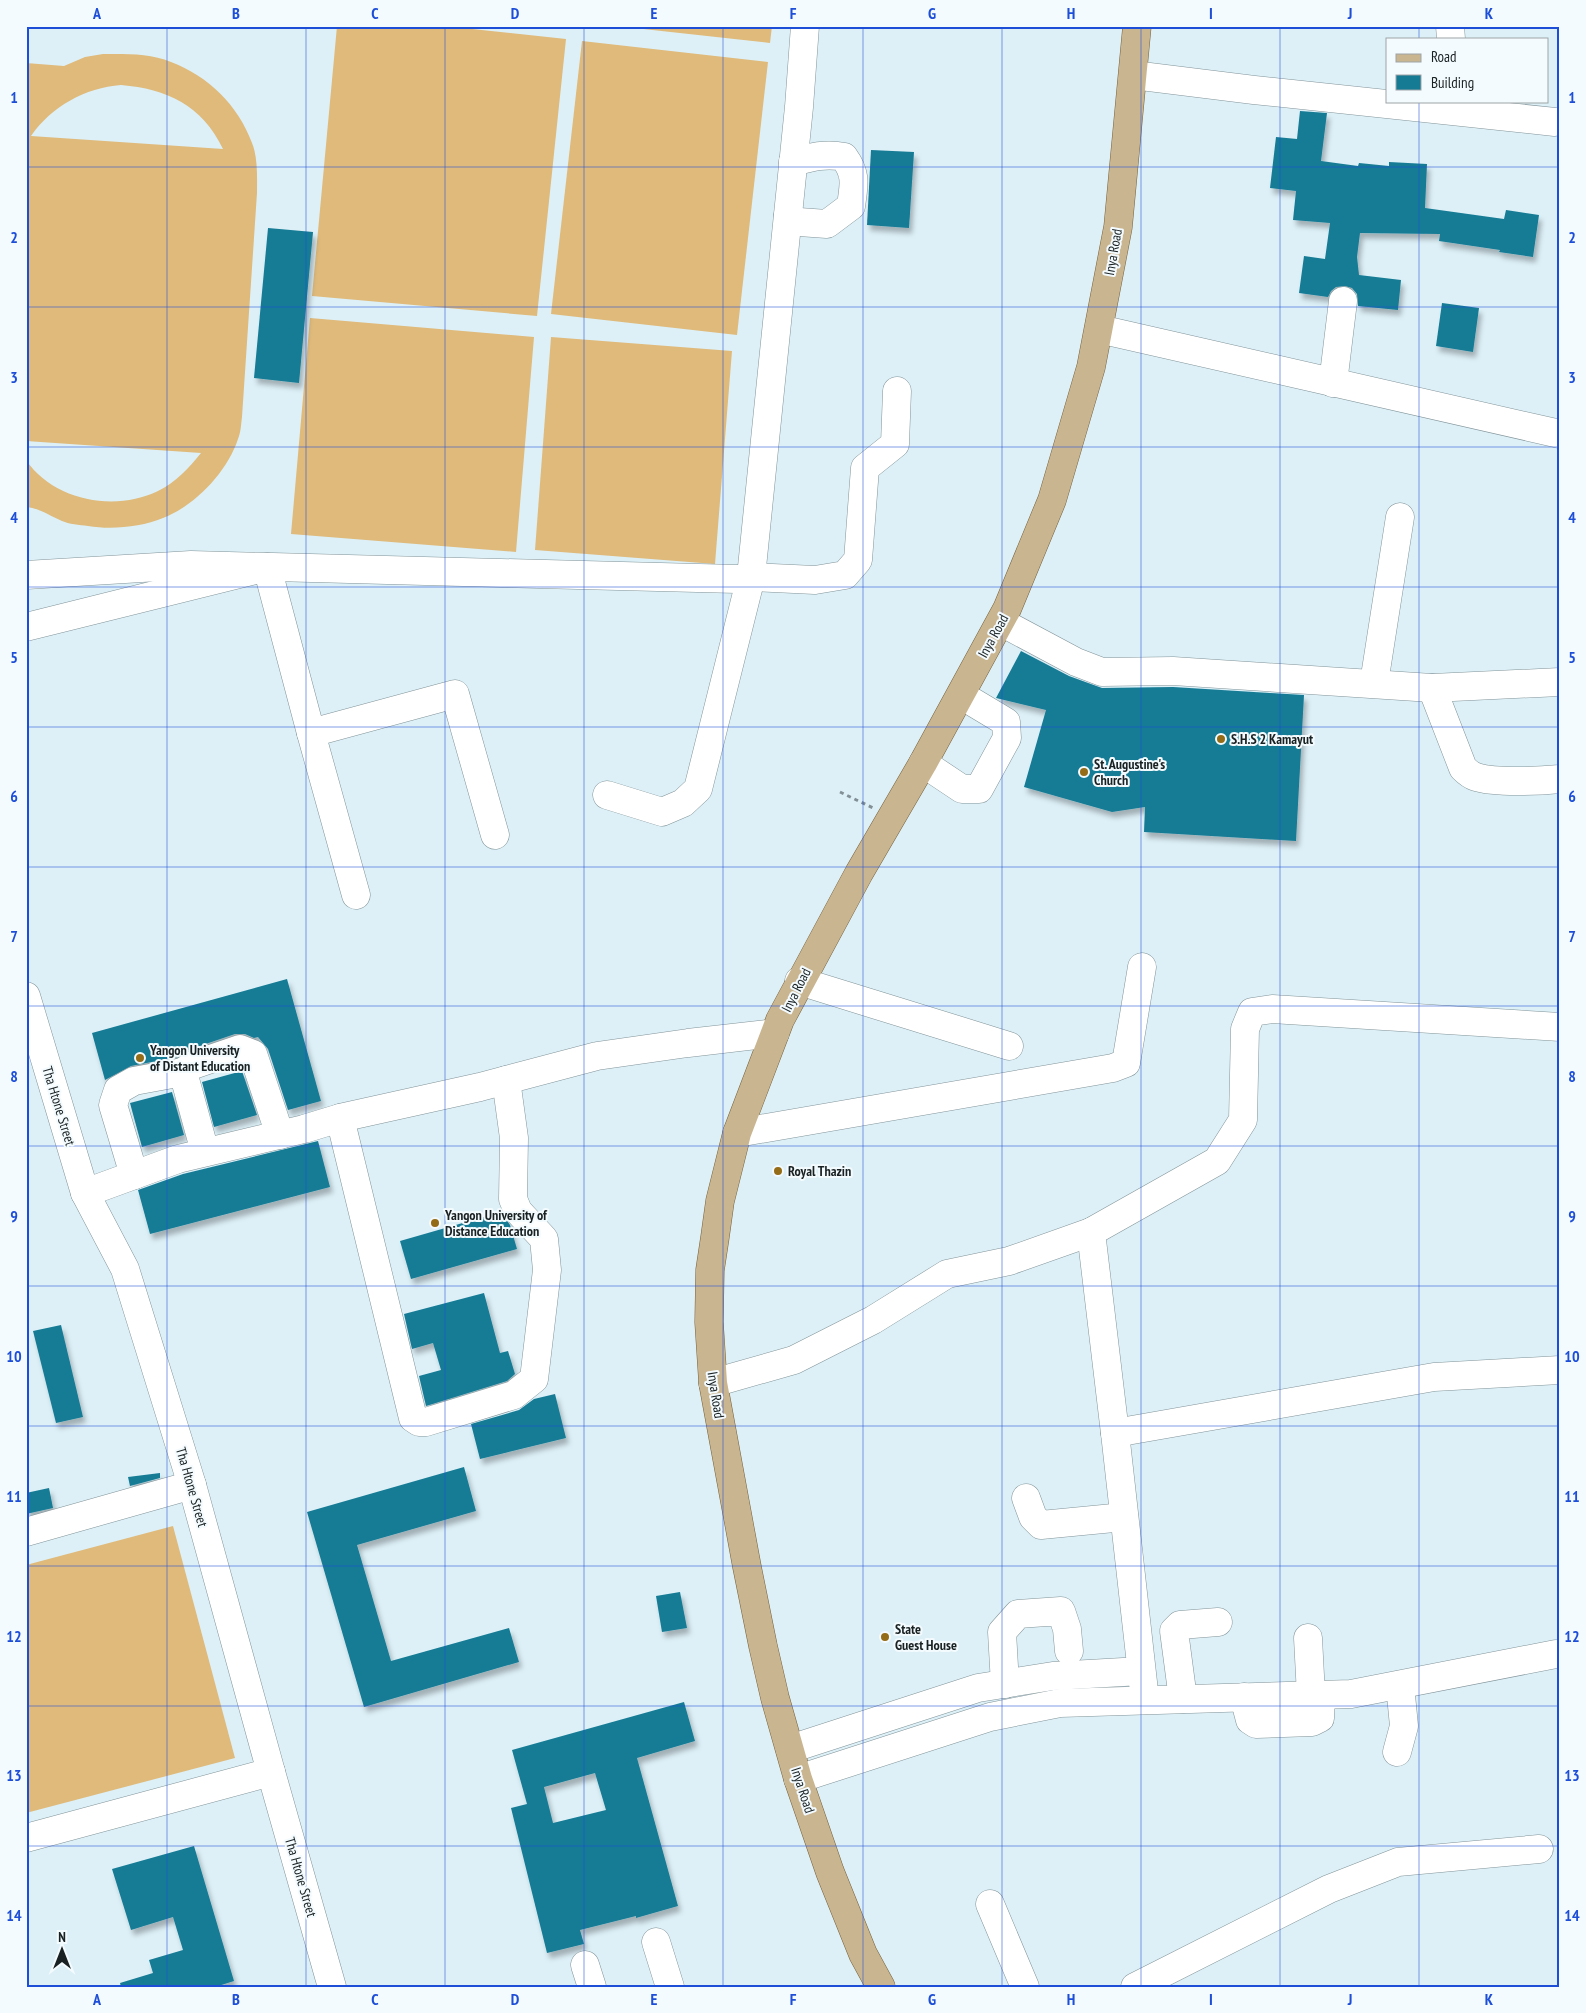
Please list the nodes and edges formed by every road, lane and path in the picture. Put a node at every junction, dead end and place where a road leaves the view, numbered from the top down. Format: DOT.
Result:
graph roads {
  1 [pos="805,26"];
  2 [pos="1137,26"];
  3 [pos="1132,75"];
  4 [pos="1386,100"];
  5 [pos="1406,102"];
  6 [pos="1456,106"];
  7 [pos="1555,122"];
  8 [pos="793,162"];
  9 [pos="788,216"];
  10 [pos="1343,301"];
  11 [pos="1099,329"];
  12 [pos="1333,383"];
  13 [pos="897,391"];
  14 [pos="1560,434"];
  15 [pos="1400,517"];
  16 [pos="267,567"];
  17 [pos="26,575"];
  18 [pos="751,577"];
  19 [pos="1001,622"];
  20 [pos="26,627"];
  21 [pos="1560,682"];
  22 [pos="1374,683"];
  23 [pos="1432,688"];
  24 [pos="961,695"];
  25 [pos="311,733"];
  26 [pos="923,763"];
  27 [pos="1560,779"];
  28 [pos="840,792"];
  29 [pos="607,795"];
  30 [pos="892,816"];
  31 [pos="495,835"];
  32 [pos="356,895"];
  33 [pos="1142,967"];
  34 [pos="800,982"];
  35 [pos="26,996"];
  36 [pos="1560,1027"];
  37 [pos="775,1033"];
  38 [pos="1008,1046"];
  39 [pos="36,1066"];
  40 [pos="183,1072"];
  41 [pos="506,1080"];
  42 [pos="340,1118"];
  43 [pos="737,1133"];
  44 [pos="280,1135"];
  45 [pos="205,1152"];
  46 [pos="134,1175"];
  47 [pos="85,1193"];
  48 [pos="1091,1232"];
  49 [pos="1560,1370"];
  50 [pos="713,1383"];
  51 [pos="1115,1433"];
  52 [pos="192,1485"];
  53 [pos="1026,1498"];
  54 [pos="1124,1516"];
  55 [pos="26,1532"];
  56 [pos="1218,1622"];
  57 [pos="1308,1638"];
  58 [pos="1069,1651"];
  59 [pos="1556,1654"];
  60 [pos="1141,1671"];
  61 [pos="1004,1684"];
  62 [pos="1400,1684"];
  63 [pos="1316,1695"];
  64 [pos="1183,1699"];
  65 [pos="1145,1700"];
  66 [pos="790,1749"];
  67 [pos="1397,1752"];
  68 [pos="271,1772"];
  69 [pos="798,1779"];
  70 [pos="26,1838"];
  71 [pos="1539,1849"];
  72 [pos="990,1904"];
  73 [pos="656,1942"];
  74 [pos="332,1987"];
  75 [pos="670,1987"];
  76 [pos="881,1987"];
  77 [pos="1025,1987"];
  78 [pos="1135,1987"];
  1 -- 8 [label="street"];
  2 -- 3 [label="main road, Inya Road"];
  3 -- 4 [label="street"];
  3 -- 11 [label="main road, Inya Road"];
  5 -- 6 [label="street"];
  6 -- 7 [label="street"];
  8 -- 9 [label="street"];
  8 -- 9 [label="street"];
  9 -- 18 [label="street"];
  10 -- 12 [label="street"];
  11 -- 12 [label="street"];
  11 -- 19 [label="main road, Inya Road"];
  12 -- 14 [label="street"];
  13 -- 18 [label="street"];
  15 -- 22 [label="street"];
  16 -- 17 [label="street"];
  16 -- 18 [label="street"];
  16 -- 20 [label="street"];
  16 -- 25 [label="street"];
  18 -- 29 [label="street"];
  19 -- 22 [label="street"];
  19 -- 24 [label="main road, Inya Road"];
  21 -- 23 [label="street"];
  22 -- 23 [label="street"];
  23 -- 27 [label="street"];
  24 -- 26 [label="main road, Inya Road"];
  24 -- 26 [label="street"];
  25 -- 31 [label="street"];
  25 -- 32 [label="street"];
  26 -- 30 [label="main road, Inya Road"];
  28 -- 30 [label="path"];
  30 -- 34 [label="main road, Inya Road"];
  33 -- 43 [label="street"];
  34 -- 37 [label="main road, Inya Road"];
  34 -- 38 [label="street"];
  35 -- 39 [label="street, Tha Htone Street"];
  36 -- 48 [label="street"];
  37 -- 41 [label="street"];
  37 -- 43 [label="main road, Inya Road"];
  39 -- 47 [label="street, Tha Htone Street"];
  40 -- 44 [label="street"];
  40 -- 45 [label="street"];
  40 -- 46 [label="street"];
  41 -- 42 [label="street"];
  41 -- 42 [label="street"];
  42 -- 44 [label="street"];
  43 -- 50 [label="main road, Inya Road"];
  44 -- 45 [label="street"];
  45 -- 46 [label="street"];
  46 -- 47 [label="street"];
  47 -- 52 [label="street, Tha Htone Street"];
  48 -- 50 [label="street"];
  48 -- 51 [label="street"];
  49 -- 51 [label="street"];
  50 -- 66 [label="main road, Inya Road"];
  51 -- 54 [label="street"];
  52 -- 55 [label="street"];
  52 -- 68 [label="street, Tha Htone Street"];
  53 -- 54 [label="street"];
  54 -- 60 [label="street"];
  56 -- 64 [label="street"];
  57 -- 63 [label="street"];
  58 -- 61 [label="street"];
  59 -- 62 [label="street"];
  60 -- 61 [label="street"];
  60 -- 65 [label="street"];
  61 -- 66 [label="street"];
  62 -- 63 [label="street"];
  62 -- 67 [label="street"];
  63 -- 64 [label="street"];
  64 -- 65 [label="street"];
  65 -- 69 [label="street"];
  66 -- 69 [label="main road, Inya Road"];
  68 -- 70 [label="street"];
  68 -- 74 [label="street, Tha Htone Street"];
  69 -- 76 [label="main road, Inya Road"];
  71 -- 78 [label="street"];
  72 -- 77 [label="street"];
  73 -- 75 [label="street"];
}
